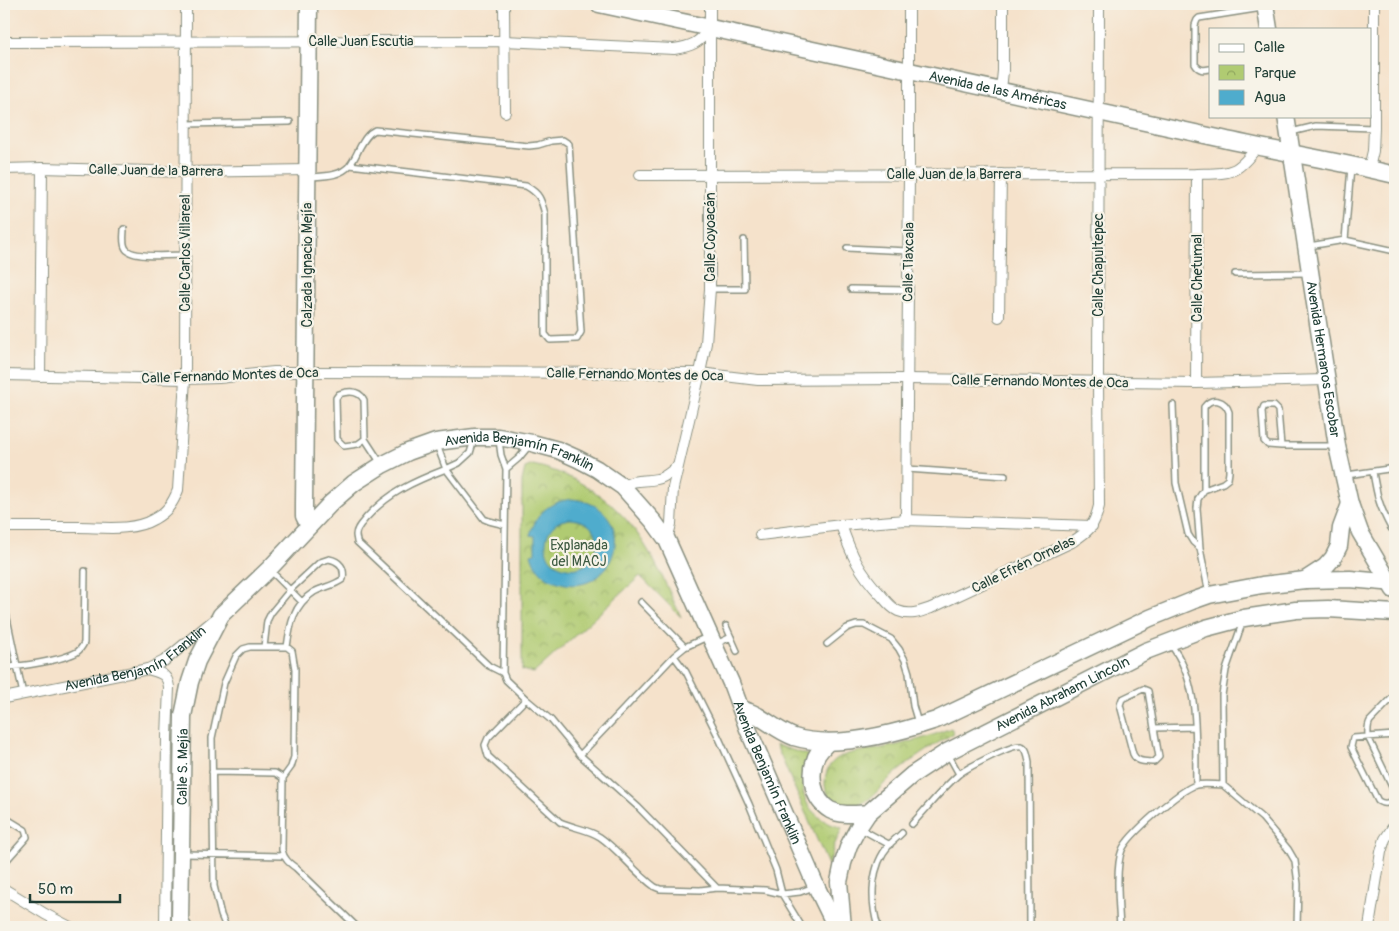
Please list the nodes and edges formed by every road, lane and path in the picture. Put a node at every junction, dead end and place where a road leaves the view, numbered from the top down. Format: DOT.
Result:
graph roads {
  1 [pos="186,4"];
  2 [pos="309,4"];
  3 [pos="504,4"];
  4 [pos="599,4"];
  5 [pos="710,4"];
  6 [pos="909,4"];
  7 [pos="1003,4"];
  8 [pos="1099,4"];
  9 [pos="1374,4"];
  10 [pos="1265,6"];
  11 [pos="1269,28"];
  12 [pos="710,29"];
  13 [pos="308,41"];
  14 [pos="504,41"];
  15 [pos="4,42"];
  16 [pos="186,42"];
  17 [pos="1209,69"];
  18 [pos="909,71"];
  19 [pos="1001,90"];
  20 [pos="1098,111"];
  21 [pos="505,112"];
  22 [pos="1286,118"];
  23 [pos="290,122"];
  24 [pos="186,124"];
  25 [pos="1374,128"];
  26 [pos="1289,133"];
  27 [pos="1257,147"];
  28 [pos="1291,153"];
  29 [pos="1351,164"];
  30 [pos="350,165"];
  31 [pos="42,168"];
  32 [pos="1369,168"];
  33 [pos="4,169"];
  34 [pos="186,172"];
  35 [pos="307,173"];
  36 [pos="710,174"];
  37 [pos="909,174"];
  38 [pos="1001,174"];
  39 [pos="1099,174"];
  40 [pos="1197,174"];
  41 [pos="640,175"];
  42 [pos="1395,175"];
  43 [pos="124,229"];
  44 [pos="744,240"];
  45 [pos="1345,240"];
  46 [pos="1305,247"];
  47 [pos="847,248"];
  48 [pos="908,250"];
  49 [pos="1395,251"];
  50 [pos="185,255"];
  51 [pos="1309,273"];
  52 [pos="1235,274"];
  53 [pos="710,289"];
  54 [pos="851,289"];
  55 [pos="908,290"];
  56 [pos="999,317"];
  57 [pos="306,372"];
  58 [pos="700,373"];
  59 [pos="4,375"];
  60 [pos="40,376"];
  61 [pos="185,379"];
  62 [pos="907,379"];
  63 [pos="1326,380"];
  64 [pos="1098,381"];
  65 [pos="1196,383"];
  66 [pos="1173,405"];
  67 [pos="475,437"];
  68 [pos="498,437"];
  69 [pos="365,439"];
  70 [pos="436,442"];
  71 [pos="532,443"];
  72 [pos="1281,446"];
  73 [pos="1337,446"];
  74 [pos="382,465"];
  75 [pos="677,467"];
  76 [pos="1395,468"];
  77 [pos="446,469"];
  78 [pos="506,469"];
  79 [pos="906,469"];
  80 [pos="1373,472"];
  81 [pos="1344,475"];
  82 [pos="1005,476"];
  83 [pos="623,487"];
  84 [pos="1204,490"];
  85 [pos="1350,504"];
  86 [pos="906,520"];
  87 [pos="505,525"];
  88 [pos="841,525"];
  89 [pos="309,526"];
  90 [pos="1092,526"];
  91 [pos="4,527"];
  92 [pos="1391,528"];
  93 [pos="760,535"];
  94 [pos="667,540"];
  95 [pos="1200,548"];
  96 [pos="269,569"];
  97 [pos="85,571"];
  98 [pos="1305,580"];
  99 [pos="1394,586"];
  100 [pos="290,590"];
  101 [pos="1209,595"];
  102 [pos="302,602"];
  103 [pos="641,602"];
  104 [pos="4,604"];
  105 [pos="1395,614"];
  106 [pos="221,615"];
  107 [pos="1244,618"];
  108 [pos="726,626"];
  109 [pos="11,637"];
  110 [pos="731,637"];
  111 [pos="4,639"];
  112 [pos="711,640"];
  113 [pos="1169,642"];
  114 [pos="827,644"];
  115 [pos="264,647"];
  116 [pos="287,647"];
  117 [pos="685,647"];
  118 [pos="737,651"];
  119 [pos="674,656"];
  120 [pos="4,667"];
  121 [pos="17,667"];
  122 [pos="148,669"];
  123 [pos="503,673"];
  124 [pos="23,694"];
  125 [pos="1395,695"];
  126 [pos="4,698"];
  127 [pos="526,699"];
  128 [pos="741,708"];
  129 [pos="918,726"];
  130 [pos="1195,727"];
  131 [pos="1154,728"];
  132 [pos="1395,735"];
  133 [pos="1368,738"];
  134 [pos="828,742"];
  135 [pos="946,752"];
  136 [pos="580,755"];
  137 [pos="212,772"];
  138 [pos="960,774"];
  139 [pos="283,778"];
  140 [pos="1196,785"];
  141 [pos="1224,785"];
  142 [pos="1395,793"];
  143 [pos="1395,799"];
  144 [pos="868,813"];
  145 [pos="4,818"];
  146 [pos="912,824"];
  147 [pos="1395,824"];
  148 [pos="858,828"];
  149 [pos="902,833"];
  150 [pos="890,845"];
  151 [pos="181,854"];
  152 [pos="213,855"];
  153 [pos="284,856"];
  154 [pos="4,863"];
  155 [pos="816,886"];
  156 [pos="717,888"];
  157 [pos="4,889"];
  158 [pos="782,894"];
  159 [pos="45,914"];
  160 [pos="177,926"];
  161 [pos="53,927"];
  162 [pos="70,927"];
  163 [pos="226,927"];
  164 [pos="357,927"];
  165 [pos="802,927"];
  166 [pos="836,927"];
  167 [pos="843,927"];
  168 [pos="878,927"];
  169 [pos="1030,927"];
  170 [pos="1120,927"];
  171 [pos="1298,927"];
  172 [pos="1368,927"];
  1 -- 16 [label="street, Calle Carlos Villareal"];
  2 -- 13 [label="main road, Calzada Ignacio Mejía"];
  3 -- 14 [label="street"];
  4 -- 12 [label="main road, Avenida de las Américas"];
  5 -- 12 [label="street, Calle Coyoacán"];
  6 -- 18 [label="street, Calle Tlaxcala"];
  7 -- 19 [label="street"];
  8 -- 20 [label="street, Calle Chapultepec"];
  9 -- 25 [label="street"];
  10 -- 11 [label="main road"];
  10 -- 17 [label="lane"];
  12 -- 14 [label="street, Calle Juan Escutia"];
  12 -- 18 [label="main road, Avenida de las Américas"];
  12 -- 36 [label="street, Calle Coyoacán"];
  13 -- 14 [label="street, Calle Juan Escutia"];
  13 -- 16 [label="street, Calle Juan Escutia"];
  13 -- 35 [label="main road, Calzada Ignacio Mejía"];
  14 -- 21 [label="street"];
  15 -- 16 [label="street, Calle Juan Escutia"];
  16 -- 24 [label="street, Calle Carlos Villareal"];
  18 -- 19 [label="main road, Avenida de las Américas"];
  18 -- 37 [label="street, Calle Tlaxcala"];
  19 -- 20 [label="main road, Avenida de las Américas"];
  20 -- 27 [label="main road, Avenida de las Américas"];
  20 -- 39 [label="street, Calle Chapultepec"];
  22 -- 26 [label="main road, Avenida Hermanos Escobar"];
  23 -- 24 [label="lane"];
  24 -- 34 [label="street, Calle Carlos Villareal"];
  25 -- 26 [label="lane"];
  25 -- 32 [label="street"];
  26 -- 28 [label="main road, Avenida Hermanos Escobar"];
  27 -- 28 [label="main road, Avenida de las Américas"];
  27 -- 40 [label="street, Calle Juan de la Barrera"];
  28 -- 29 [label="main road, Avenida de las Américas"];
  28 -- 46 [label="main road, Avenida Hermanos Escobar"];
  29 -- 32 [label="main road, Avenida de las Américas"];
  29 -- 45 [label="lane"];
  30 -- 30 [label="lane"];
  30 -- 35 [label="lane"];
  31 -- 33 [label="street, Calle Juan de la Barrera"];
  31 -- 34 [label="street, Calle Juan de la Barrera"];
  31 -- 60 [label="street"];
  32 -- 42 [label="main road, Avenida de las Américas"];
  34 -- 35 [label="street, Calle Juan de la Barrera"];
  34 -- 50 [label="street, Calle Carlos Villareal"];
  35 -- 57 [label="main road, Calzada Ignacio Mejía"];
  36 -- 37 [label="street, Calle Juan de la Barrera"];
  36 -- 41 [label="street, Calle Juan de la Barrera"];
  36 -- 53 [label="street, Calle Coyoacán"];
  37 -- 38 [label="street, Calle Juan de la Barrera"];
  37 -- 48 [label="street, Calle Tlaxcala"];
  38 -- 39 [label="street, Calle Juan de la Barrera"];
  38 -- 56 [label="street"];
  39 -- 40 [label="street, Calle Juan de la Barrera"];
  39 -- 64 [label="street, Calle Chapultepec"];
  40 -- 65 [label="street, Calle Chetumal"];
  43 -- 50 [label="lane"];
  44 -- 53 [label="lane"];
  45 -- 46 [label="lane"];
  45 -- 49 [label="lane"];
  46 -- 51 [label="main road, Avenida Hermanos Escobar"];
  47 -- 48 [label="lane"];
  48 -- 55 [label="street, Calle Tlaxcala"];
  50 -- 61 [label="street, Calle Carlos Villareal"];
  51 -- 52 [label="lane"];
  51 -- 63 [label="main road, Avenida Hermanos Escobar"];
  53 -- 58 [label="street, Calle Coyoacán"];
  54 -- 55 [label="lane"];
  55 -- 62 [label="street, Calle Tlaxcala"];
  57 -- 58 [label="street, Calle Fernando Montes de Oca"];
  57 -- 61 [label="street, Calle Fernando Montes de Oca"];
  57 -- 89 [label="main road, Calzada Ignacio Mejía"];
  58 -- 62 [label="street, Calle Fernando Montes de Oca"];
  58 -- 75 [label="street, Calle Coyoacán"];
  59 -- 60 [label="street, Calle Fernando Montes de Oca"];
  60 -- 61 [label="street, Calle Fernando Montes de Oca"];
  61 -- 91 [label="street, Calle Carlos Villareal"];
  62 -- 64 [label="street, Calle Fernando Montes de Oca"];
  62 -- 79 [label="street, Calle Tlaxcala"];
  63 -- 65 [label="street, Calle Fernando Montes de Oca"];
  63 -- 73 [label="main road, Avenida Hermanos Escobar"];
  64 -- 65 [label="street, Calle Fernando Montes de Oca"];
  64 -- 90 [label="street, Calle Chapultepec"];
  66 -- 95 [label="lane"];
  67 -- 68 [label="main road, Avenida Benjamín Franklin"];
  67 -- 70 [label="main road, Avenida Benjamín Franklin"];
  67 -- 77 [label="lane"];
  68 -- 71 [label="main road, Avenida Benjamín Franklin"];
  68 -- 78 [label="lane"];
  69 -- 69 [label="lane"];
  69 -- 74 [label="lane"];
  70 -- 74 [label="main road, Avenida Benjamín Franklin"];
  70 -- 77 [label="lane"];
  71 -- 78 [label="lane"];
  71 -- 83 [label="main road, Avenida Benjamín Franklin"];
  72 -- 72 [label="lane"];
  72 -- 73 [label="lane"];
  73 -- 81 [label="main road, Avenida Hermanos Escobar"];
  74 -- 89 [label="main road, Avenida Benjamín Franklin"];
  75 -- 83 [label="street"];
  75 -- 94 [label="street, Calle Coyoacán"];
  76 -- 80 [label="lane"];
  77 -- 87 [label="lane"];
  77 -- 123 [label="lane"];
  78 -- 87 [label="lane"];
  79 -- 82 [label="lane"];
  79 -- 86 [label="street, Calle Tlaxcala"];
  80 -- 81 [label="lane"];
  80 -- 92 [label="lane"];
  81 -- 85 [label="main road, Avenida Hermanos Escobar"];
  83 -- 94 [label="main road, Avenida Benjamín Franklin"];
  84 -- 84 [label="lane"];
  84 -- 95 [label="lane"];
  85 -- 98 [label="main road"];
  85 -- 99 [label="main road, Avenida Hermanos Escobar"];
  86 -- 88 [label="street, Calle Efrén Ornelas"];
  86 -- 90 [label="street, Calle Efrén Ornelas"];
  87 -- 123 [label="lane"];
  88 -- 90 [label="street, Calle Efrén Ornelas"];
  88 -- 93 [label="street, Calle Efrén Ornelas"];
  89 -- 96 [label="main road, Avenida Benjamín Franklin"];
  94 -- 112 [label="main road, Avenida Benjamín Franklin"];
  95 -- 101 [label="lane"];
  96 -- 100 [label="lane"];
  96 -- 106 [label="main road, Avenida Benjamín Franklin"];
  97 -- 121 [label="lane"];
  98 -- 99 [label="main road, Avenida Abraham Lincoln"];
  98 -- 101 [label="main road, Avenida Abraham Lincoln"];
  100 -- 102 [label="lane"];
  100 -- 102 [label="lane"];
  100 -- 115 [label="lane"];
  101 -- 129 [label="main road, Avenida Abraham Lincoln"];
  102 -- 116 [label="lane"];
  103 -- 117 [label="lane"];
  104 -- 109 [label="lane"];
  105 -- 107 [label="main road, Avenida Abraham Lincoln"];
  106 -- 122 [label="street, Avenida Benjamín Franklin"];
  106 -- 151 [label="main road, Calle S. Mejía"];
  107 -- 113 [label="main road, Avenida Abraham Lincoln"];
  107 -- 141 [label="lane"];
  108 -- 110 [label="lane"];
  109 -- 111 [label="lane"];
  109 -- 121 [label="lane"];
  110 -- 112 [label="lane"];
  110 -- 118 [label="lane"];
  112 -- 117 [label="lane"];
  112 -- 128 [label="main road, Avenida Benjamín Franklin"];
  113 -- 130 [label="lane"];
  113 -- 135 [label="main road, Avenida Abraham Lincoln"];
  114 -- 129 [label="lane"];
  115 -- 116 [label="lane"];
  115 -- 137 [label="lane"];
  116 -- 139 [label="lane"];
  117 -- 119 [label="lane"];
  119 -- 136 [label="lane"];
  119 -- 158 [label="lane"];
  120 -- 121 [label="lane"];
  121 -- 124 [label="lane"];
  122 -- 124 [label="street, Avenida Benjamín Franklin"];
  122 -- 160 [label="street"];
  123 -- 127 [label="lane"];
  124 -- 126 [label="street, Avenida Benjamín Franklin"];
  125 -- 133 [label="lane"];
  127 -- 136 [label="lane"];
  127 -- 156 [label="lane"];
  128 -- 134 [label="main road, Avenida Abraham Lincoln"];
  128 -- 155 [label="main road, Avenida Benjamín Franklin"];
  129 -- 134 [label="main road, Avenida Abraham Lincoln"];
  130 -- 131 [label="lane"];
  130 -- 140 [label="lane"];
  131 -- 131 [label="lane"];
  132 -- 133 [label="lane"];
  133 -- 142 [label="lane"];
  133 -- 143 [label="lane"];
  134 -- 144 [label="main road"];
  135 -- 138 [label="lane"];
  135 -- 144 [label="main road, Avenida Abraham Lincoln"];
  136 -- 156 [label="lane"];
  137 -- 139 [label="lane"];
  137 -- 152 [label="lane"];
  138 -- 146 [label="lane"];
  138 -- 169 [label="lane"];
  139 -- 153 [label="lane"];
  140 -- 141 [label="lane"];
  140 -- 170 [label="lane"];
  141 -- 171 [label="lane"];
  144 -- 148 [label="main road, Avenida Abraham Lincoln"];
  145 -- 154 [label="lane"];
  147 -- 172 [label="street"];
  148 -- 150 [label="lane"];
  148 -- 167 [label="main road, Avenida Abraham Lincoln"];
  149 -- 150 [label="lane"];
  150 -- 168 [label="lane"];
  151 -- 152 [label="lane"];
  151 -- 160 [label="main road, Calle S. Mejía"];
  152 -- 153 [label="lane"];
  152 -- 163 [label="lane"];
  153 -- 164 [label="lane"];
  155 -- 158 [label="lane"];
  155 -- 166 [label="main road, Avenida Benjamín Franklin"];
  156 -- 158 [label="lane"];
  157 -- 159 [label="street"];
  158 -- 165 [label="lane"];
  159 -- 161 [label="street"];
  159 -- 162 [label="street"];
}
